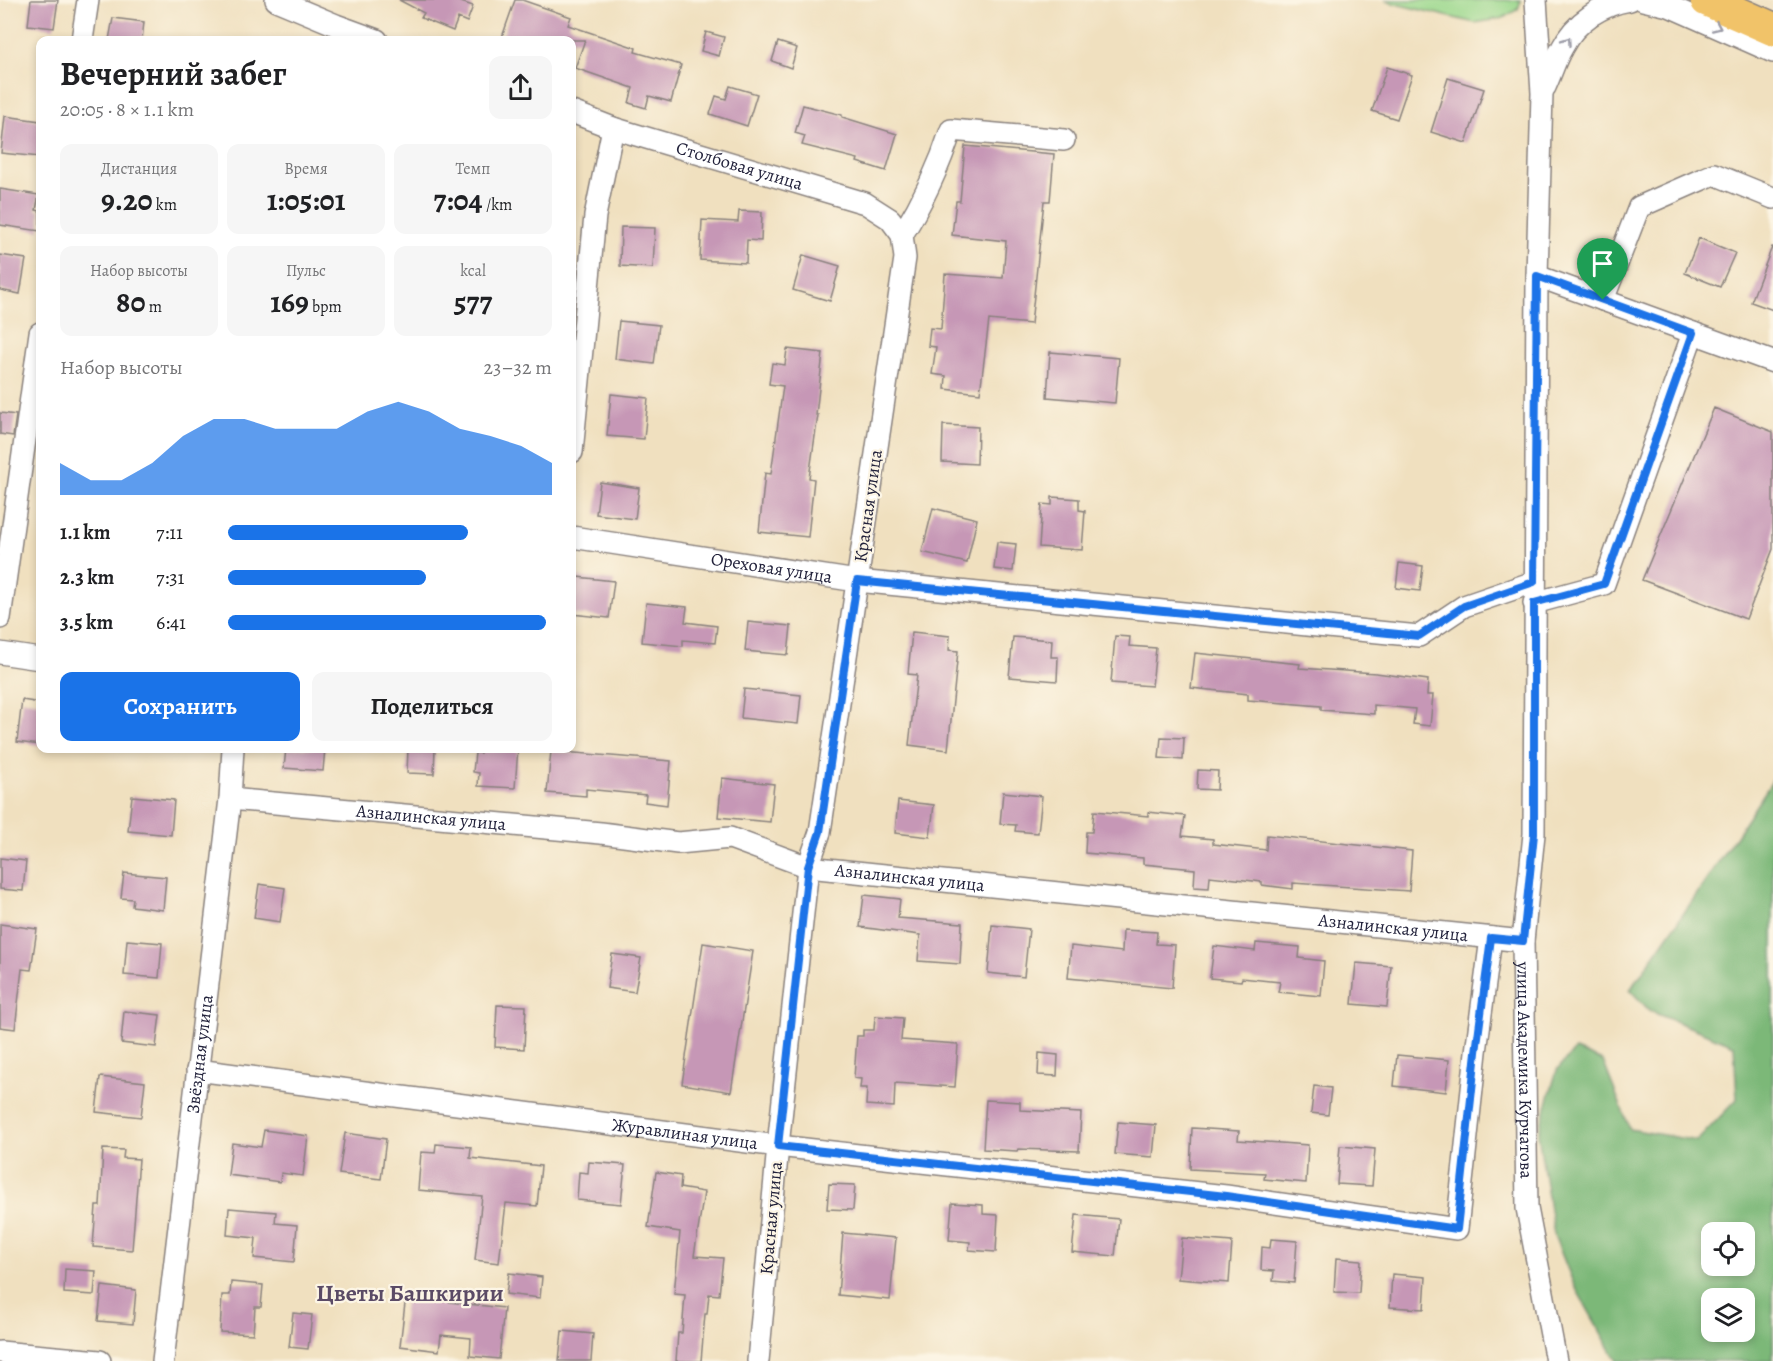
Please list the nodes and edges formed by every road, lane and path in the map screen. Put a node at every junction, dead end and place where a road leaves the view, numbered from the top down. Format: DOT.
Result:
graph roads {
  1 [pos="88,0"];
  2 [pos="276,0"];
  3 [pos="1536,0"];
  4 [pos="1630,0"];
  5 [pos="1643,0"];
  6 [pos="1707,0"];
  7 [pos="1773,29"];
  8 [pos="335,33"];
  9 [pos="83,36"];
  10 [pos="353,36"];
  11 [pos="1773,52"];
  12 [pos="1542,93"];
  13 [pos="576,114"];
  14 [pos="613,128"];
  15 [pos="1064,140"];
  16 [pos="1773,198"];
  17 [pos="902,235"];
  18 [pos="1537,276"];
  19 [pos="1603,300"];
  20 [pos="1693,333"];
  21 [pos="36,362"];
  22 [pos="1773,362"];
  23 [pos="576,411"];
  24 [pos="576,538"];
  25 [pos="857,581"];
  26 [pos="1534,592"];
  27 [pos="0,618"];
  28 [pos="0,653"];
  29 [pos="36,658"];
  30 [pos="233,753"];
  31 [pos="230,799"];
  32 [pos="808,867"];
  33 [pos="1491,938"];
  34 [pos="1523,941"];
  35 [pos="197,1070"];
  36 [pos="778,1146"];
  37 [pos="0,1352"];
  38 [pos="100,1361"];
  39 [pos="163,1361"];
  40 [pos="758,1361"];
  41 [pos="1556,1361"];
  1 -- 9 [label="street"];
  2 -- 8 [label="street"];
  3 -- 12 [label="street, улица Академика Курчатова"];
  12 -- 4 [label="street, one-way"];
  5 -- 11 [label="street, one-way"];
  6 -- 7 [label="highway"];
  8 -- 10 [label="street"];
  12 -- 18 [label="street, улица Академика Курчатова"];
  13 -- 14 [label="street, Столбовая улица"];
  14 -- 17 [label="street, Столбовая улица"];
  14 -- 23 [label="street"];
  15 -- 17 [label="street"];
  16 -- 19 [label="street"];
  17 -- 25 [label="street, Красная улица"];
  18 -- 19 [label="street"];
  18 -- 26 [label="street, улица Академика Курчатова"];
  19 -- 20 [label="street"];
  20 -- 22 [label="street"];
  20 -- 26 [label="street, Ореховая улица"];
  21 -- 27 [label="street"];
  24 -- 25 [label="street, Ореховая улица"];
  25 -- 26 [label="street, Ореховая улица"];
  25 -- 32 [label="street, Красная улица"];
  26 -- 34 [label="street, улица Академика Курчатова"];
  28 -- 29 [label="street"];
  30 -- 31 [label="street, Звёздная улица"];
  31 -- 32 [label="street, Азналинская улица"];
  31 -- 35 [label="street, Звёздная улица"];
  32 -- 33 [label="street, Азналинская улица"];
  32 -- 36 [label="street, Красная улица"];
  33 -- 34 [label="street, Азналинская улица"];
  33 -- 36 [label="street, Журавлиная улица"];
  34 -- 41 [label="street, улица Академика Курчатова"];
  35 -- 36 [label="street, Журавлиная улица"];
  35 -- 39 [label="street, Звёздная улица"];
  36 -- 40 [label="street, Красная улица"];
  37 -- 38 [label="street"];
}
